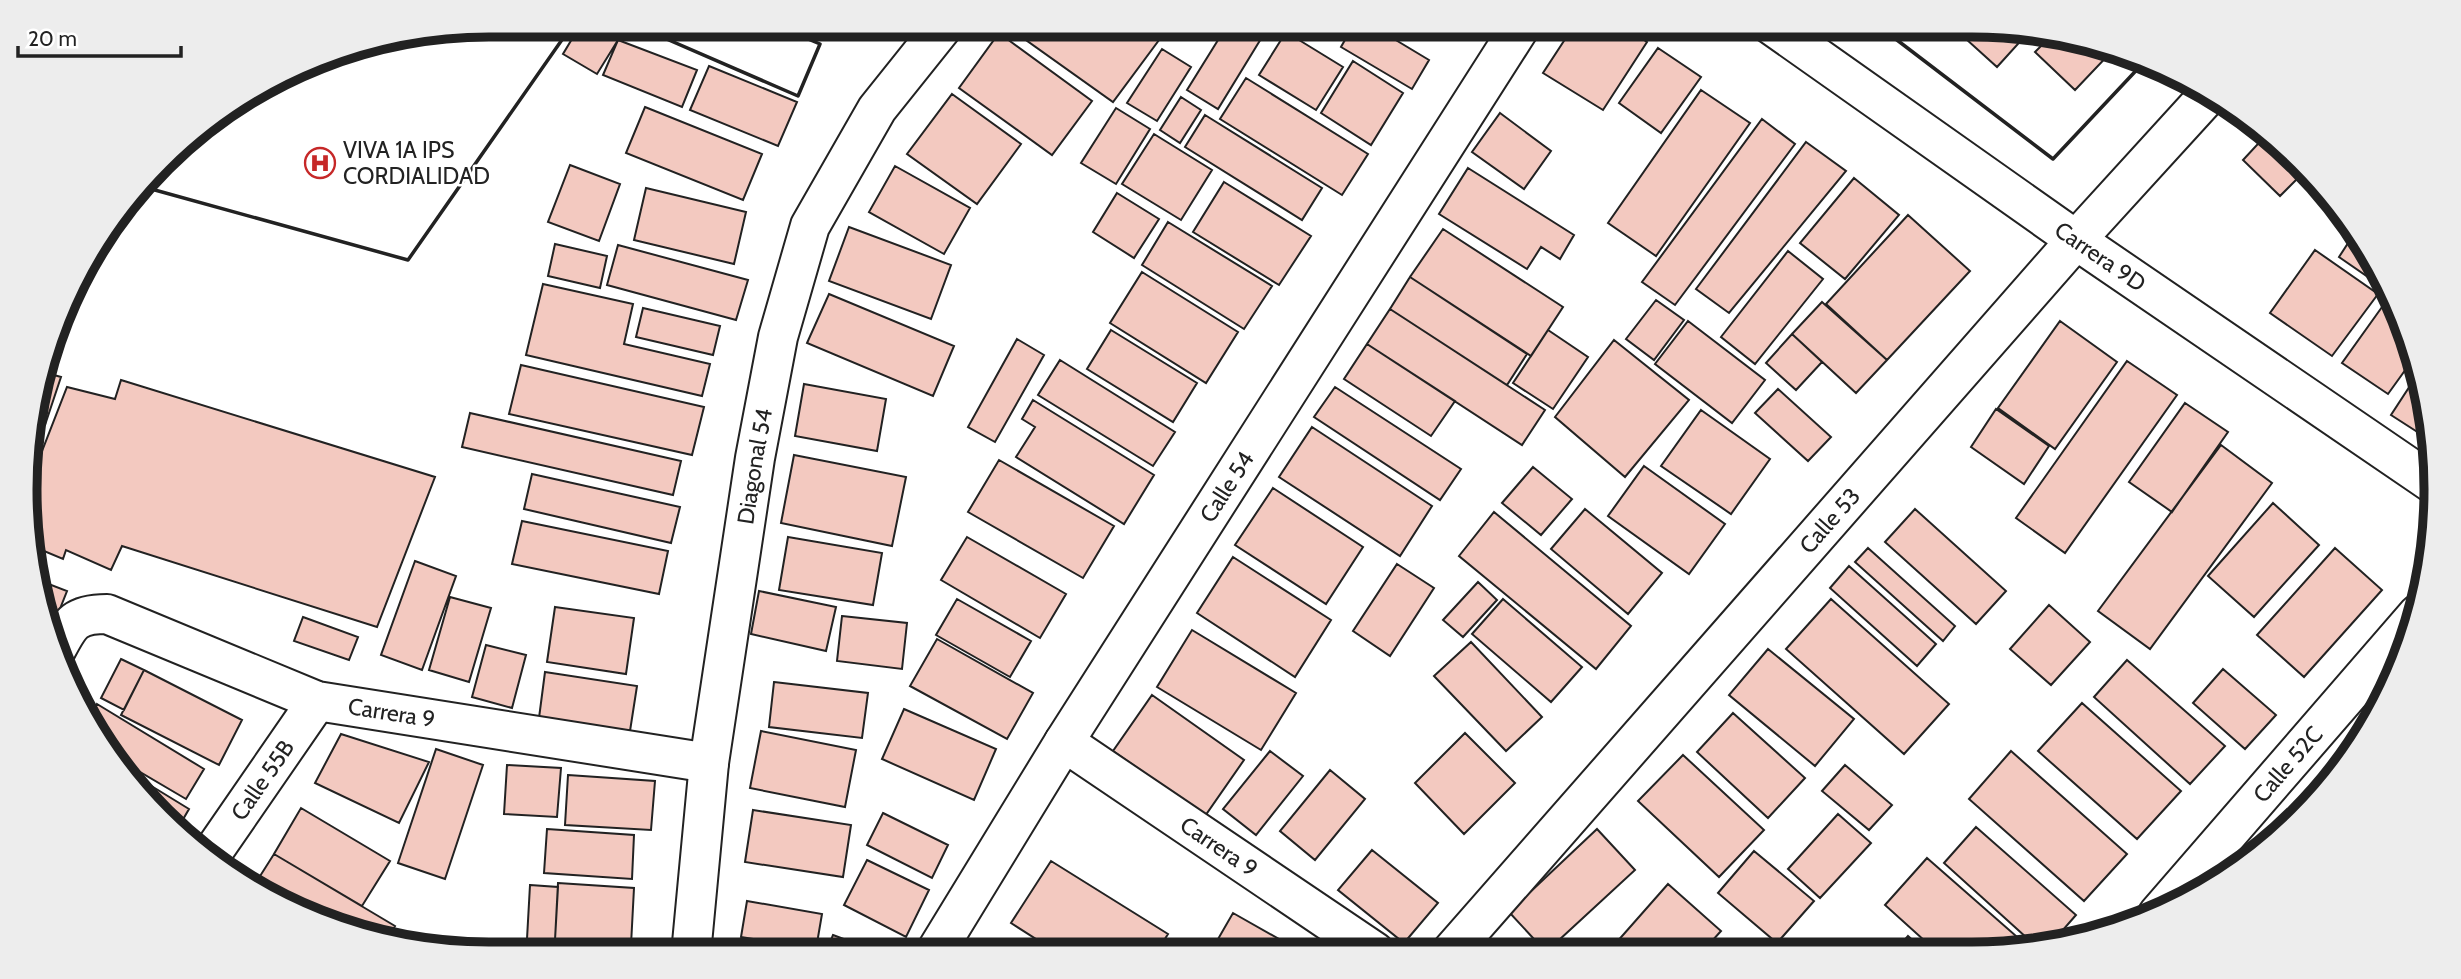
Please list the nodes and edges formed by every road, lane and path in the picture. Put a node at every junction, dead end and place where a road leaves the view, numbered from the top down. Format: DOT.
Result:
graph roads {
  1 [pos="935,37"];
  2 [pos="1514,37"];
  3 [pos="1788,37"];
  4 [pos="2203,100"];
  5 [pos="2076,240"];
  6 [pos="2424,477"];
  7 [pos="2400,635"];
  8 [pos="62,639"];
  9 [pos="317,701"];
  10 [pos="1064,742"];
  11 [pos="709,763"];
  12 [pos="215,849"];
  13 [pos="2175,894"];
  14 [pos="692,942"];
  15 [pos="941,942"];
  16 [pos="1360,942"];
  17 [pos="1460,942"];
  1 -- 11 [label="street, Diagonal 54"];
  2 -- 10 [label="street, Calle 54"];
  3 -- 5 [label="street, Carrera 9D"];
  4 -- 5 [label="street, Calle 53"];
  5 -- 6 [label="street, Carrera 9D"];
  5 -- 17 [label="street, Calle 53"];
  7 -- 13 [label="street, Calle 52C"];
  8 -- 9 [label="street, Carrera 9"];
  9 -- 11 [label="street, Carrera 9"];
  9 -- 12 [label="street, Calle 55B"];
  10 -- 15 [label="street, Calle 54"];
  10 -- 16 [label="street, Carrera 9"];
  11 -- 14 [label="street, Diagonal 54"];
}
